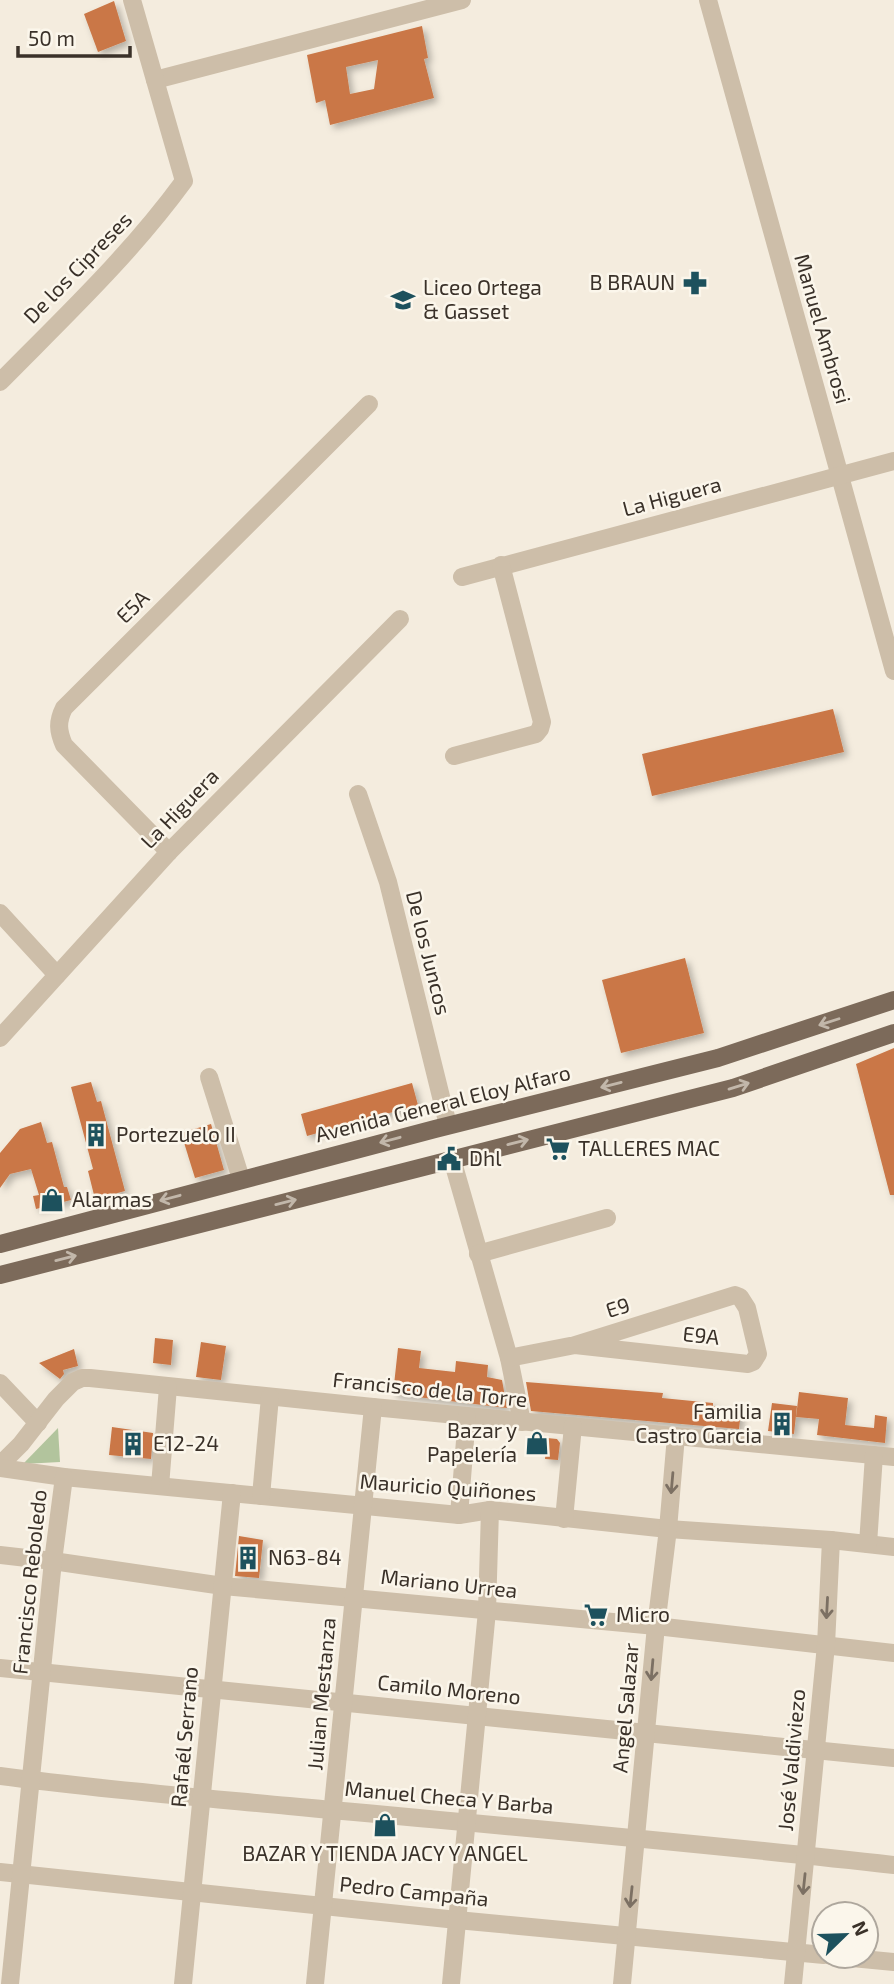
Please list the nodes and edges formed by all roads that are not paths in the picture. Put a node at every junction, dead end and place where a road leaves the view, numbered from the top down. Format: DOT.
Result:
graph roads {
  1 [pos="132,0"];
  2 [pos="462,0"];
  3 [pos="708,0"];
  4 [pos="155,80"];
  5 [pos="0,382"];
  6 [pos="369,404"];
  7 [pos="894,461"];
  8 [pos="840,476"];
  9 [pos="500,565"];
  10 [pos="461,577"];
  11 [pos="400,620"];
  12 [pos="894,671"];
  13 [pos="454,756"];
  14 [pos="358,794"];
  15 [pos="169,852"];
  16 [pos="0,913"];
  17 [pos="57,975"];
  18 [pos="894,1000"];
  19 [pos="894,1034"];
  20 [pos="0,1038"];
  21 [pos="209,1077"];
  22 [pos="448,1125"];
  23 [pos="452,1159"];
  24 [pos="241,1179"];
  25 [pos="607,1218"];
  26 [pos="0,1244"];
  27 [pos="478,1254"];
  28 [pos="0,1275"];
  29 [pos="740,1297"];
  30 [pos="575,1345"];
  31 [pos="509,1358"];
  32 [pos="0,1383"];
  33 [pos="168,1387"];
  34 [pos="270,1397"];
  35 [pos="373,1408"];
  36 [pos="467,1416"];
  37 [pos="522,1422"];
  38 [pos="38,1423"];
  39 [pos="573,1426"];
  40 [pos="676,1436"];
  41 [pos="874,1455"];
  42 [pos="894,1457"];
  43 [pos="0,1466"];
  44 [pos="64,1476"];
  45 [pos="160,1486"];
  46 [pos="232,1493"];
  47 [pos="261,1496"];
  48 [pos="363,1506"];
  49 [pos="490,1510"];
  50 [pos="460,1516"];
  51 [pos="564,1519"];
  52 [pos="668,1529"];
  53 [pos="831,1540"];
  54 [pos="868,1544"];
  55 [pos="894,1547"];
  56 [pos="0,1555"];
  57 [pos="53,1561"];
  58 [pos="223,1586"];
  59 [pos="353,1597"];
  60 [pos="487,1611"];
  61 [pos="656,1626"];
  62 [pos="825,1645"];
  63 [pos="894,1653"];
  64 [pos="0,1668"];
  65 [pos="43,1673"];
  66 [pos="213,1689"];
  67 [pos="344,1702"];
  68 [pos="478,1716"];
  69 [pos="647,1733"];
  70 [pos="816,1750"];
  71 [pos="894,1758"];
  72 [pos="0,1776"];
  73 [pos="30,1780"];
  74 [pos="203,1798"];
  75 [pos="334,1810"];
  76 [pos="466,1824"];
  77 [pos="637,1838"];
  78 [pos="807,1856"];
  79 [pos="894,1866"];
  80 [pos="0,1872"];
  81 [pos="21,1875"];
  82 [pos="192,1892"];
  83 [pos="323,1906"];
  84 [pos="457,1920"];
  85 [pos="627,1936"];
  86 [pos="796,1953"];
  87 [pos="810,1954"];
  88 [pos="10,1984"];
  89 [pos="183,1984"];
  90 [pos="315,1984"];
  91 [pos="451,1984"];
  92 [pos="622,1984"];
  93 [pos="793,1984"];
  1 -- 4 [label="street"];
  2 -- 4 [label="street"];
  3 -- 8 [label="street, Manuel Ambrosi"];
  4 -- 5 [label="street, De los Cipreses"];
  6 -- 15 [label="street, E5A"];
  7 -- 8 [label="street, La Higuera"];
  8 -- 9 [label="street, La Higuera"];
  8 -- 12 [label="street, Manuel Ambrosi"];
  9 -- 10 [label="street, La Higuera"];
  9 -- 13 [label="street"];
  11 -- 15 [label="street, La Higuera"];
  14 -- 22 [label="street, De los Juncos"];
  15 -- 17 [label="street, La Higuera"];
  16 -- 17 [label="street"];
  17 -- 20 [label="street, La Higuera"];
  18 -- 22 [label="main road, Avenida General Eloy Alfaro, one-way"];
  23 -- 19 [label="main road, one-way"];
  21 -- 24 [label="street"];
  22 -- 24 [label="main road, Avenida General Eloy Alfaro, one-way"];
  23 -- 27 [label="street"];
  28 -- 23 [label="main road, one-way"];
  24 -- 26 [label="main road, Avenida General Eloy Alfaro, one-way"];
  25 -- 27 [label="street"];
  27 -- 31 [label="street"];
  29 -- 30 [label="street, E9"];
  29 -- 30 [label="street, E9A"];
  30 -- 31 [label="street, E9"];
  31 -- 37 [label="street"];
  32 -- 38 [label="street"];
  33 -- 34 [label="street, Francisco de la Torre"];
  33 -- 38 [label="street, Francisco de la Torre"];
  33 -- 45 [label="street"];
  34 -- 35 [label="street, Francisco de la Torre"];
  34 -- 47 [label="street"];
  35 -- 36 [label="street, Francisco de la Torre"];
  35 -- 48 [label="street, Julian Mestanza"];
  36 -- 37 [label="street, Francisco de la Torre"];
  36 -- 50 [label="street"];
  37 -- 39 [label="street, Francisco de la Torre"];
  38 -- 43 [label="street, Francisco de la Torre"];
  39 -- 40 [label="street, Francisco de la Torre"];
  39 -- 51 [label="street"];
  40 -- 41 [label="street, Francisco de la Torre"];
  40 -- 52 [label="street, Angel Salazar, one-way"];
  41 -- 42 [label="street, Francisco de la Torre"];
  41 -- 54 [label="street"];
  43 -- 44 [label="street, Mauricio Quiñones"];
  44 -- 45 [label="street, Mauricio Quiñones"];
  44 -- 57 [label="street, Francisco Reboledo"];
  45 -- 46 [label="street, Mauricio Quiñones"];
  46 -- 47 [label="street, Mauricio Quiñones"];
  46 -- 58 [label="street, Rafaél Serrano"];
  47 -- 48 [label="street, Mauricio Quiñones"];
  48 -- 50 [label="street, Mauricio Quiñones"];
  48 -- 59 [label="street, Julian Mestanza"];
  49 -- 50 [label="street, Mauricio Quiñones"];
  49 -- 51 [label="street, Mauricio Quiñones"];
  49 -- 60 [label="street"];
  51 -- 52 [label="street, Mauricio Quiñones"];
  52 -- 53 [label="street, Mauricio Quiñones"];
  52 -- 61 [label="street, Angel Salazar"];
  53 -- 54 [label="street, Mauricio Quiñones"];
  53 -- 62 [label="street, José Valdiviezo, one-way"];
  54 -- 55 [label="street, Mauricio Quiñones"];
  56 -- 57 [label="street, Mariano Urrea"];
  57 -- 58 [label="street, Mariano Urrea"];
  57 -- 65 [label="street, Francisco Reboledo"];
  58 -- 59 [label="street, Mariano Urrea"];
  58 -- 66 [label="street, Rafaél Serrano"];
  59 -- 60 [label="street, Mariano Urrea"];
  59 -- 67 [label="street, Julian Mestanza"];
  60 -- 61 [label="street, Mariano Urrea"];
  60 -- 68 [label="street"];
  61 -- 62 [label="street, Mariano Urrea"];
  61 -- 69 [label="street, Angel Salazar, one-way"];
  62 -- 63 [label="street, Mariano Urrea"];
  62 -- 70 [label="street, José Valdiviezo"];
  64 -- 65 [label="street, Camilo Moreno"];
  65 -- 66 [label="street, Camilo Moreno"];
  65 -- 73 [label="street, Francisco Reboledo"];
  66 -- 67 [label="street, Camilo Moreno"];
  66 -- 74 [label="street, Rafaél Serrano"];
  67 -- 68 [label="street, Camilo Moreno"];
  67 -- 75 [label="street, Julian Mestanza"];
  68 -- 69 [label="street, Camilo Moreno"];
  68 -- 76 [label="street"];
  69 -- 70 [label="street, Camilo Moreno"];
  69 -- 77 [label="street, Angel Salazar"];
  70 -- 71 [label="street, Camilo Moreno"];
  70 -- 78 [label="street, José Valdiviezo"];
  72 -- 73 [label="street, Manuel Checa Y Barba"];
  73 -- 74 [label="street, Manuel Checa Y Barba"];
  73 -- 81 [label="street, Francisco Reboledo"];
  74 -- 75 [label="street, Manuel Checa Y Barba"];
  74 -- 82 [label="street, Rafaél Serrano"];
  75 -- 76 [label="street, Manuel Checa Y Barba"];
  75 -- 83 [label="street, Julian Mestanza"];
  76 -- 77 [label="street, Manuel Checa Y Barba"];
  76 -- 84 [label="street"];
  77 -- 78 [label="street, Manuel Checa Y Barba"];
  77 -- 85 [label="street, Angel Salazar, one-way"];
  78 -- 79 [label="street, Manuel Checa Y Barba"];
  78 -- 86 [label="street, José Valdiviezo, one-way"];
  80 -- 81 [label="street, Pedro Campaña"];
  81 -- 82 [label="street, Pedro Campaña"];
  81 -- 88 [label="street, Francisco Reboledo"];
  82 -- 83 [label="street, Pedro Campaña"];
  82 -- 89 [label="street, Rafaél Serrano"];
  83 -- 84 [label="street, Pedro Campaña"];
  83 -- 90 [label="street, Julian Mestanza"];
  84 -- 85 [label="street, Pedro Campaña"];
  84 -- 91 [label="street"];
  85 -- 86 [label="street, Pedro Campaña"];
  85 -- 92 [label="street, Angel Salazar"];
  86 -- 87 [label="street, Pedro Campaña"];
  86 -- 93 [label="street, José Valdiviezo"];
}
